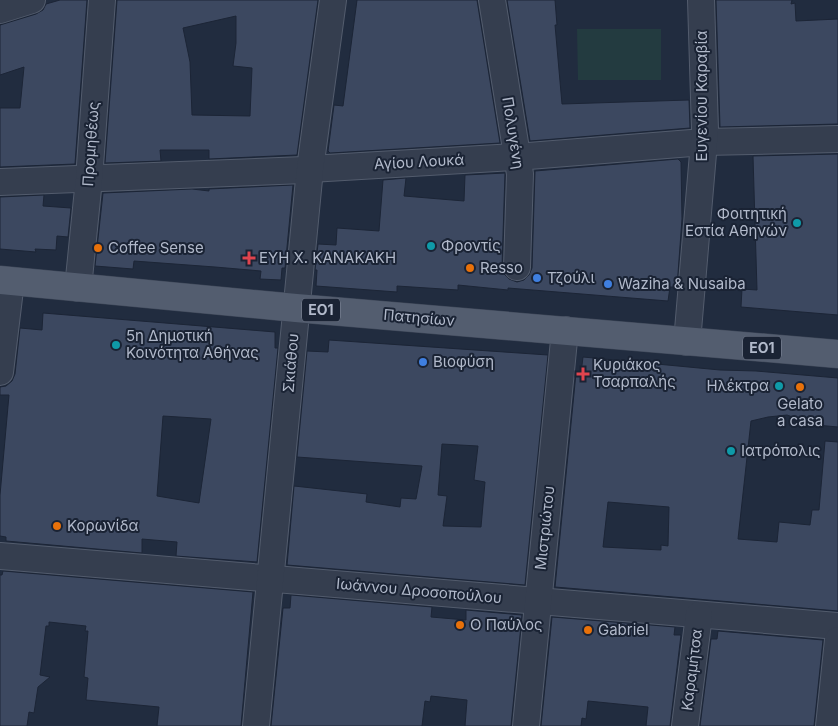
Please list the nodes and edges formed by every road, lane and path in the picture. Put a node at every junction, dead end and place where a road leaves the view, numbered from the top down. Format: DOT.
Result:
graph roads {
  1 [pos="32,0"];
  2 [pos="102,0"];
  3 [pos="333,0"];
  4 [pos="492,0"];
  5 [pos="702,0"];
  6 [pos="0,10"];
  7 [pos="838,139"];
  8 [pos="704,142"];
  9 [pos="516,157"];
  10 [pos="310,169"];
  11 [pos="89,179"];
  12 [pos="0,182"];
  13 [pos="517,267"];
  14 [pos="5,280"];
  15 [pos="78,288"];
  16 [pos="296,308"];
  17 [pos="565,330"];
  18 [pos="686,342"];
  19 [pos="838,354"];
  20 [pos="0,372"];
  21 [pos="0,556"];
  22 [pos="271,579"];
  23 [pos="538,601"];
  24 [pos="699,615"];
  25 [pos="838,626"];
  26 [pos="838,640"];
  27 [pos="256,726"];
  28 [pos="526,726"];
  29 [pos="685,726"];
  30 [pos="829,726"];
  1 -- 6 [label="street"];
  2 -- 11 [label="street, Προμηθέως"];
  3 -- 10 [label="street, Σκιάθου"];
  4 -- 9 [label="street, Πολυγένη"];
  5 -- 8 [label="street, Ευγενίου Καραβία"];
  7 -- 8 [label="street, Αγίου Λουκά"];
  8 -- 9 [label="street, Αγίου Λουκά"];
  8 -- 18 [label="street, Ευγενίου Καραβία"];
  9 -- 10 [label="street, Αγίου Λουκά"];
  9 -- 13 [label="street, Πολυγένη"];
  10 -- 11 [label="street, Αγίου Λουκά"];
  10 -- 16 [label="street, Σκιάθου"];
  11 -- 12 [label="street, Αγίου Λουκά"];
  11 -- 15 [label="street, Προμηθέως"];
  14 -- 15 [label="main road, Πατησίων / ΕΟ1"];
  14 -- 20 [label="street"];
  15 -- 16 [label="main road, Πατησίων / ΕΟ1"];
  16 -- 17 [label="main road, Πατησίων / ΕΟ1"];
  16 -- 22 [label="street, Σκιάθου"];
  17 -- 18 [label="main road, Πατησίων / ΕΟ1"];
  17 -- 23 [label="street, Μιστριώτου"];
  18 -- 19 [label="main road, Πατησίων / ΕΟ1"];
  21 -- 22 [label="street, Ιωάννου Δροσοπούλου"];
  22 -- 23 [label="street, Ιωάννου Δροσοπούλου"];
  22 -- 27 [label="street, Σκιάθου"];
  23 -- 24 [label="street, Ιωάννου Δροσοπούλου"];
  23 -- 28 [label="street, Μιστριώτου"];
  24 -- 25 [label="street, Ιωάννου Δροσοπούλου"];
  24 -- 29 [label="street, Καραμήτσα"];
  26 -- 30 [label="street"];
}
